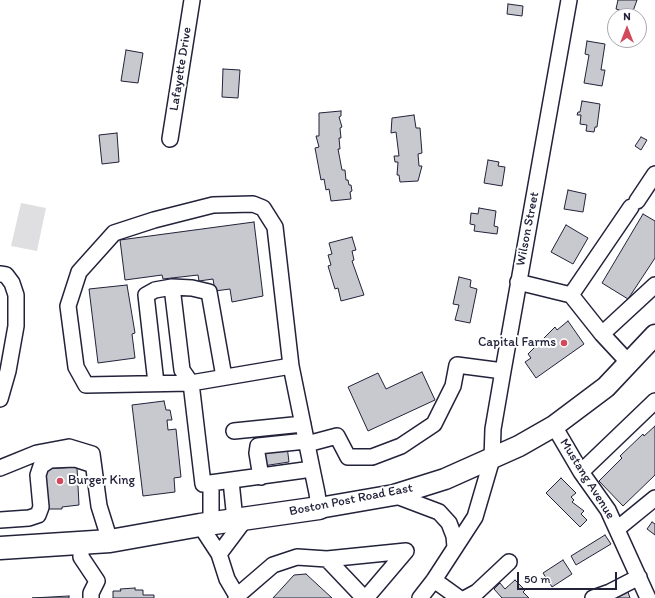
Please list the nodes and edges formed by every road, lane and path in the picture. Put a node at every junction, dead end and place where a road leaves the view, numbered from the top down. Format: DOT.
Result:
graph roads {
  1 [pos="192,0"];
  2 [pos="569,0"];
  3 [pos="170,139"];
  4 [pos="655,174"];
  5 [pos="0,274"];
  6 [pos="518,282"];
  7 [pos="655,284"];
  8 [pos="172,287"];
  9 [pos="571,295"];
  10 [pos="602,334"];
  11 [pos="655,335"];
  12 [pos="629,363"];
  13 [pos="291,366"];
  14 [pos="503,371"];
  15 [pos="224,377"];
  16 [pos="156,383"];
  17 [pos="191,383"];
  18 [pos="0,399"];
  19 [pos="655,401"];
  20 [pos="303,424"];
  21 [pos="554,426"];
  22 [pos="234,431"];
  23 [pos="307,443"];
  24 [pos="492,459"];
  25 [pos="94,465"];
  26 [pos="0,468"];
  27 [pos="312,469"];
  28 [pos="581,472"];
  29 [pos="261,477"];
  30 [pos="232,481"];
  31 [pos="211,483"];
  32 [pos="394,495"];
  33 [pos="655,498"];
  34 [pos="319,508"];
  35 [pos="241,519"];
  36 [pos="0,520"];
  37 [pos="206,524"];
  38 [pos="617,529"];
  39 [pos="110,540"];
  40 [pos="80,544"];
  41 [pos="455,547"];
  42 [pos="0,548"];
  43 [pos="219,554"];
  44 [pos="327,559"];
  45 [pos="509,562"];
  46 [pos="434,580"];
  47 [pos="646,586"];
  48 [pos="236,597"];
  49 [pos="91,598"];
  50 [pos="365,598"];
  51 [pos="420,598"];
  52 [pos="459,598"];
  53 [pos="466,598"];
  54 [pos="593,598"];
  1 -- 3 [label="street, Lafayette Drive"];
  2 -- 6 [label="street, Wilson Street"];
  4 -- 9 [label="street"];
  5 -- 18 [label="street"];
  6 -- 9 [label="street"];
  6 -- 14 [label="street, Wilson Street"];
  7 -- 10 [label="street"];
  8 -- 15 [label="street"];
  8 -- 16 [label="street"];
  8 -- 17 [label="street"];
  9 -- 10 [label="street"];
  10 -- 12 [label="street"];
  11 -- 12 [label="main road, Boston Post Road East"];
  12 -- 21 [label="main road, Boston Post Road East"];
  13 -- 15 [label="street"];
  13 -- 16 [label="street"];
  13 -- 20 [label="street"];
  14 -- 23 [label="street"];
  14 -- 24 [label="street, Wilson Street"];
  15 -- 17 [label="street"];
  16 -- 17 [label="street"];
  17 -- 31 [label="street"];
  19 -- 28 [label="street"];
  20 -- 22 [label="street"];
  20 -- 23 [label="street"];
  21 -- 24 [label="main road, Boston Post Road East"];
  21 -- 28 [label="street, Mustang Avenue"];
  23 -- 27 [label="street"];
  23 -- 29 [label="street"];
  24 -- 32 [label="main road, Boston Post Road East"];
  24 -- 41 [label="street, Wilson Street"];
  25 -- 26 [label="street"];
  25 -- 36 [label="street"];
  25 -- 39 [label="street"];
  27 -- 29 [label="street"];
  27 -- 34 [label="street"];
  28 -- 38 [label="street, Mustang Avenue"];
  29 -- 30 [label="street"];
  30 -- 31 [label="street"];
  30 -- 35 [label="street"];
  31 -- 37 [label="street"];
  32 -- 34 [label="main road, Boston Post Road East"];
  32 -- 41 [label="street"];
  33 -- 38 [label="street"];
  34 -- 35 [label="highway, Boston Post Road East"];
  35 -- 37 [label="highway, Boston Post Road East"];
  35 -- 43 [label="street"];
  37 -- 39 [label="highway, Boston Post Road East"];
  37 -- 43 [label="street"];
  38 -- 47 [label="street, Mustang Avenue"];
  39 -- 40 [label="highway, Boston Post Road East"];
  40 -- 42 [label="highway, Boston Post Road East"];
  40 -- 49 [label="street"];
  41 -- 46 [label="street, Wilson Street"];
  43 -- 48 [label="street"];
  44 -- 48 [label="street"];
  44 -- 50 [label="street"];
  44 -- 50 [label="street"];
  45 -- 53 [label="street"];
  46 -- 51 [label="street, Wilson Street"];
  46 -- 52 [label="street"];
  47 -- 54 [label="street"];
}
